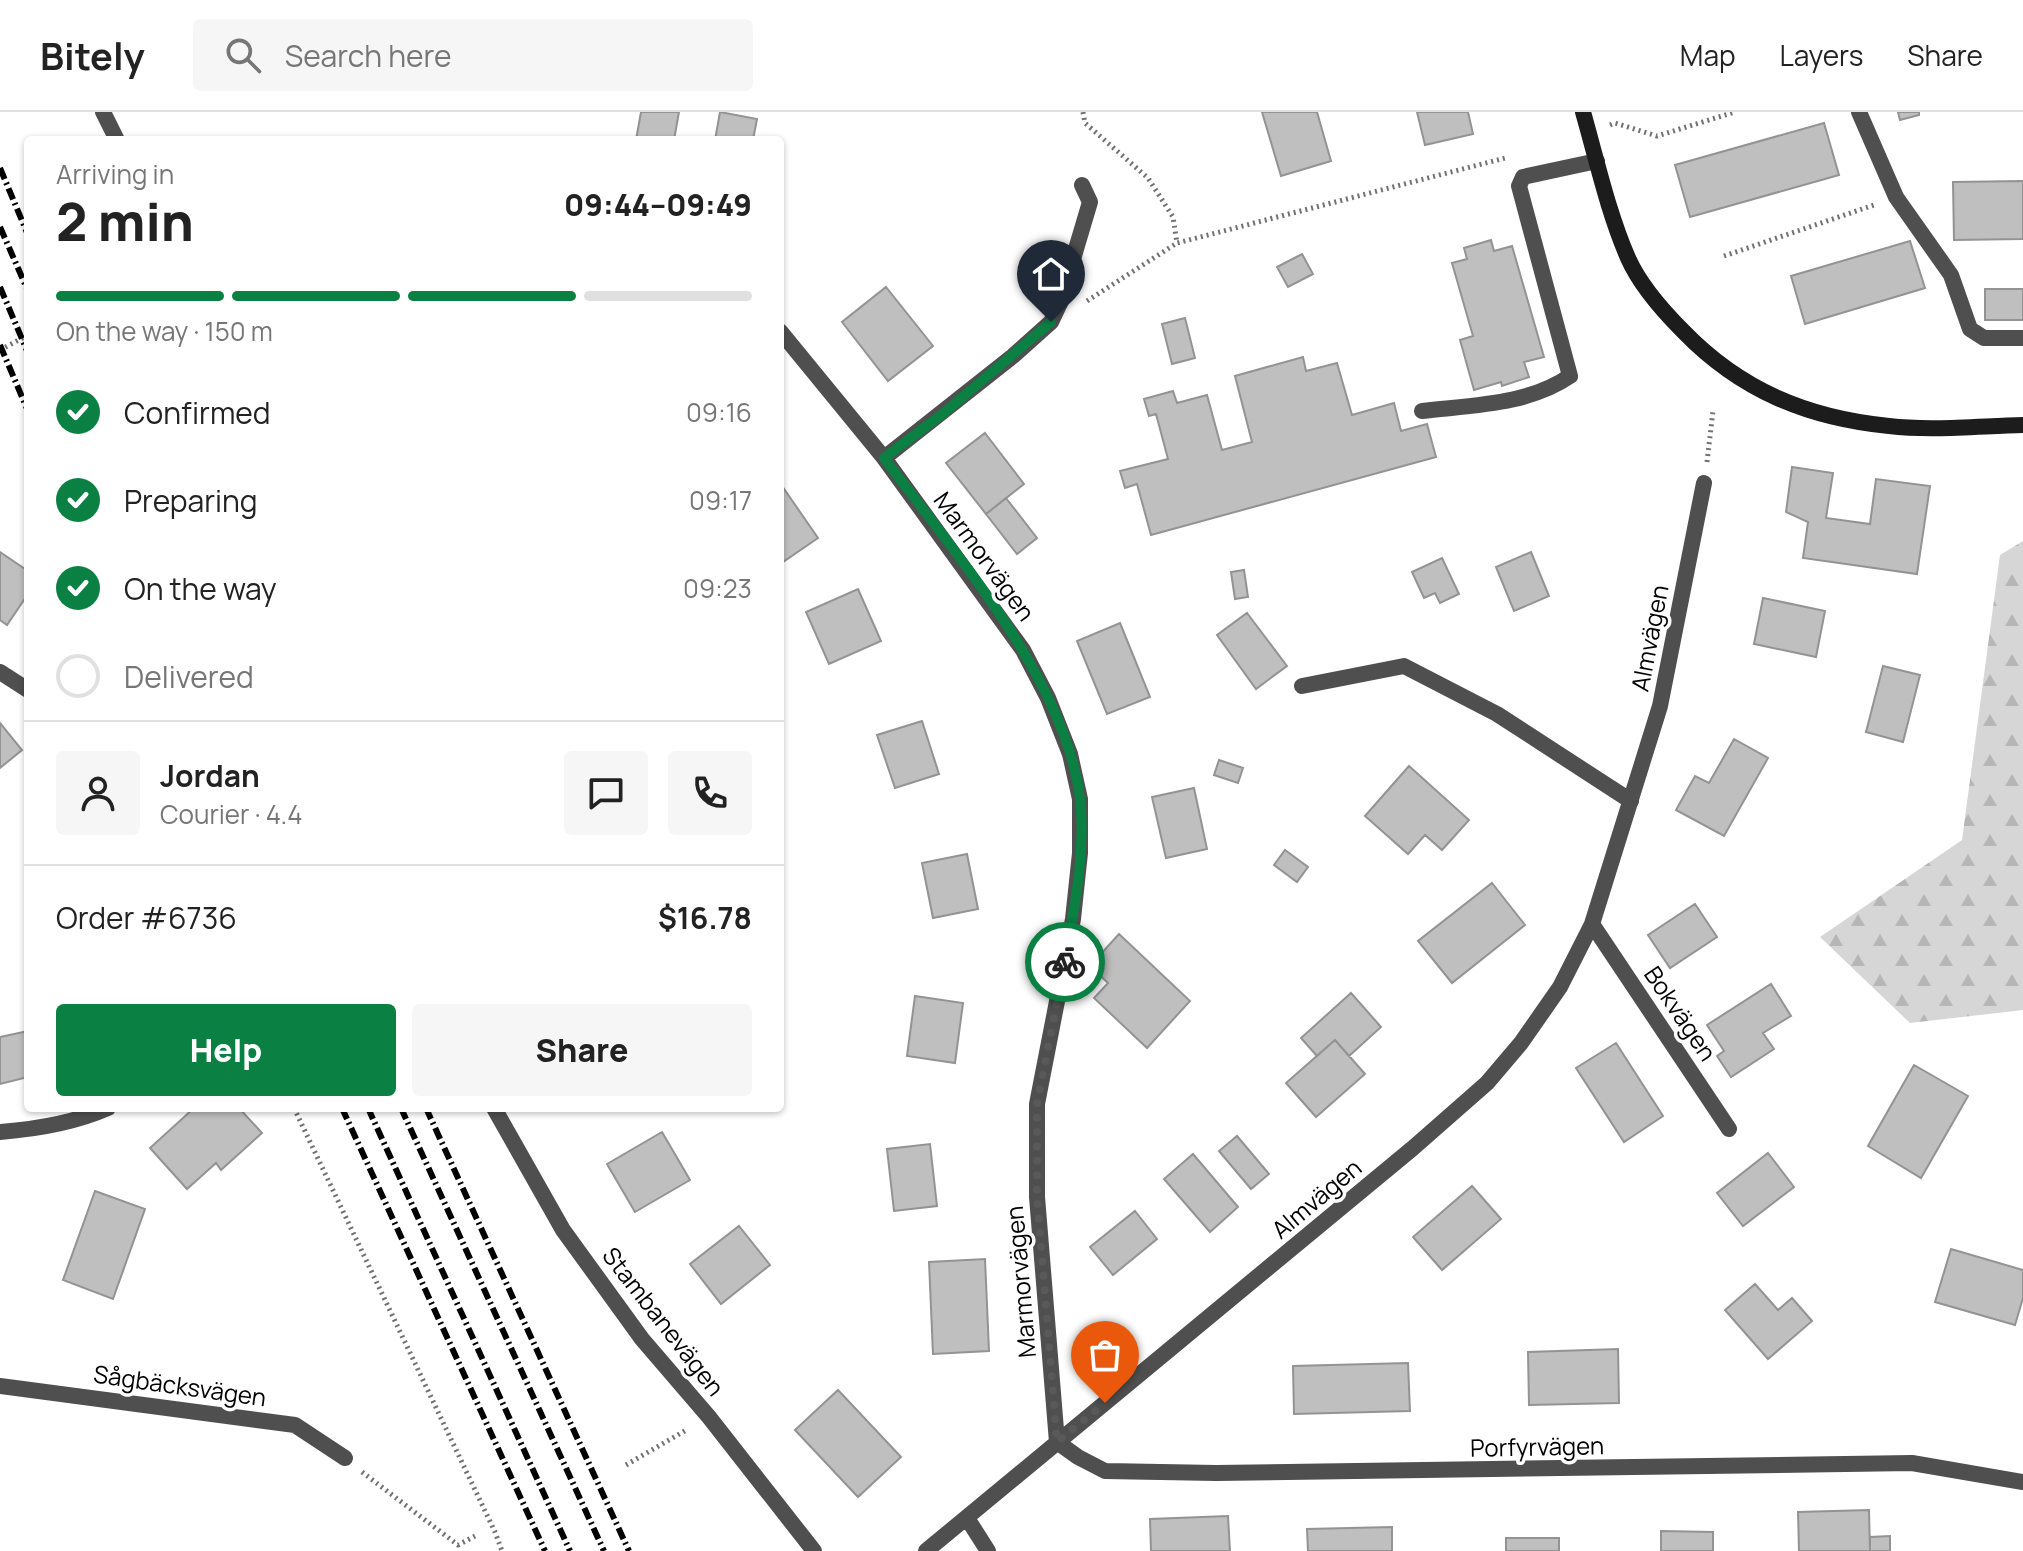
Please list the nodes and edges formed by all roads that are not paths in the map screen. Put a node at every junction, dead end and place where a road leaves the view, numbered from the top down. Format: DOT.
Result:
graph roads {
  1 [pos="103,112"];
  2 [pos="1583,112"];
  3 [pos="1859,112"];
  4 [pos="115,136"];
  5 [pos="1597,161"];
  6 [pos="1082,185"];
  7 [pos="784,336"];
  8 [pos="2023,338"];
  9 [pos="1422,411"];
  10 [pos="2023,425"];
  11 [pos="884,458"];
  12 [pos="1704,483"];
  13 [pos="0,672"];
  14 [pos="1302,686"];
  15 [pos="24,687"];
  16 [pos="1631,801"];
  17 [pos="1592,924"];
  18 [pos="99,1112"];
  19 [pos="496,1112"];
  20 [pos="1729,1129"];
  21 [pos="0,1132"];
  22 [pos="0,1386"];
  23 [pos="1057,1442"];
  24 [pos="345,1458"];
  25 [pos="2023,1482"];
  26 [pos="967,1518"];
  27 [pos="814,1551"];
  28 [pos="926,1551"];
  29 [pos="988,1551"];
  1 -- 4 [label="street"];
  2 -- 5 [label="street"];
  3 -- 8 [label="street"];
  5 -- 9 [label="street"];
  5 -- 10 [label="street"];
  6 -- 11 [label="street"];
  7 -- 11 [label="street, Marmorvägen"];
  11 -- 23 [label="street, Marmorvägen"];
  12 -- 16 [label="street, Almvägen"];
  13 -- 15 [label="street"];
  14 -- 16 [label="street"];
  16 -- 17 [label="street, Almvägen"];
  17 -- 20 [label="street, Bokvägen"];
  17 -- 23 [label="street, Almvägen"];
  18 -- 21 [label="street"];
  19 -- 27 [label="street, Stambanevägen"];
  22 -- 24 [label="street, Sågbäcksvägen"];
  23 -- 25 [label="street, Porfyrvägen"];
  23 -- 26 [label="street, Almvägen"];
  26 -- 28 [label="street, Almvägen"];
  26 -- 29 [label="street"];
}
